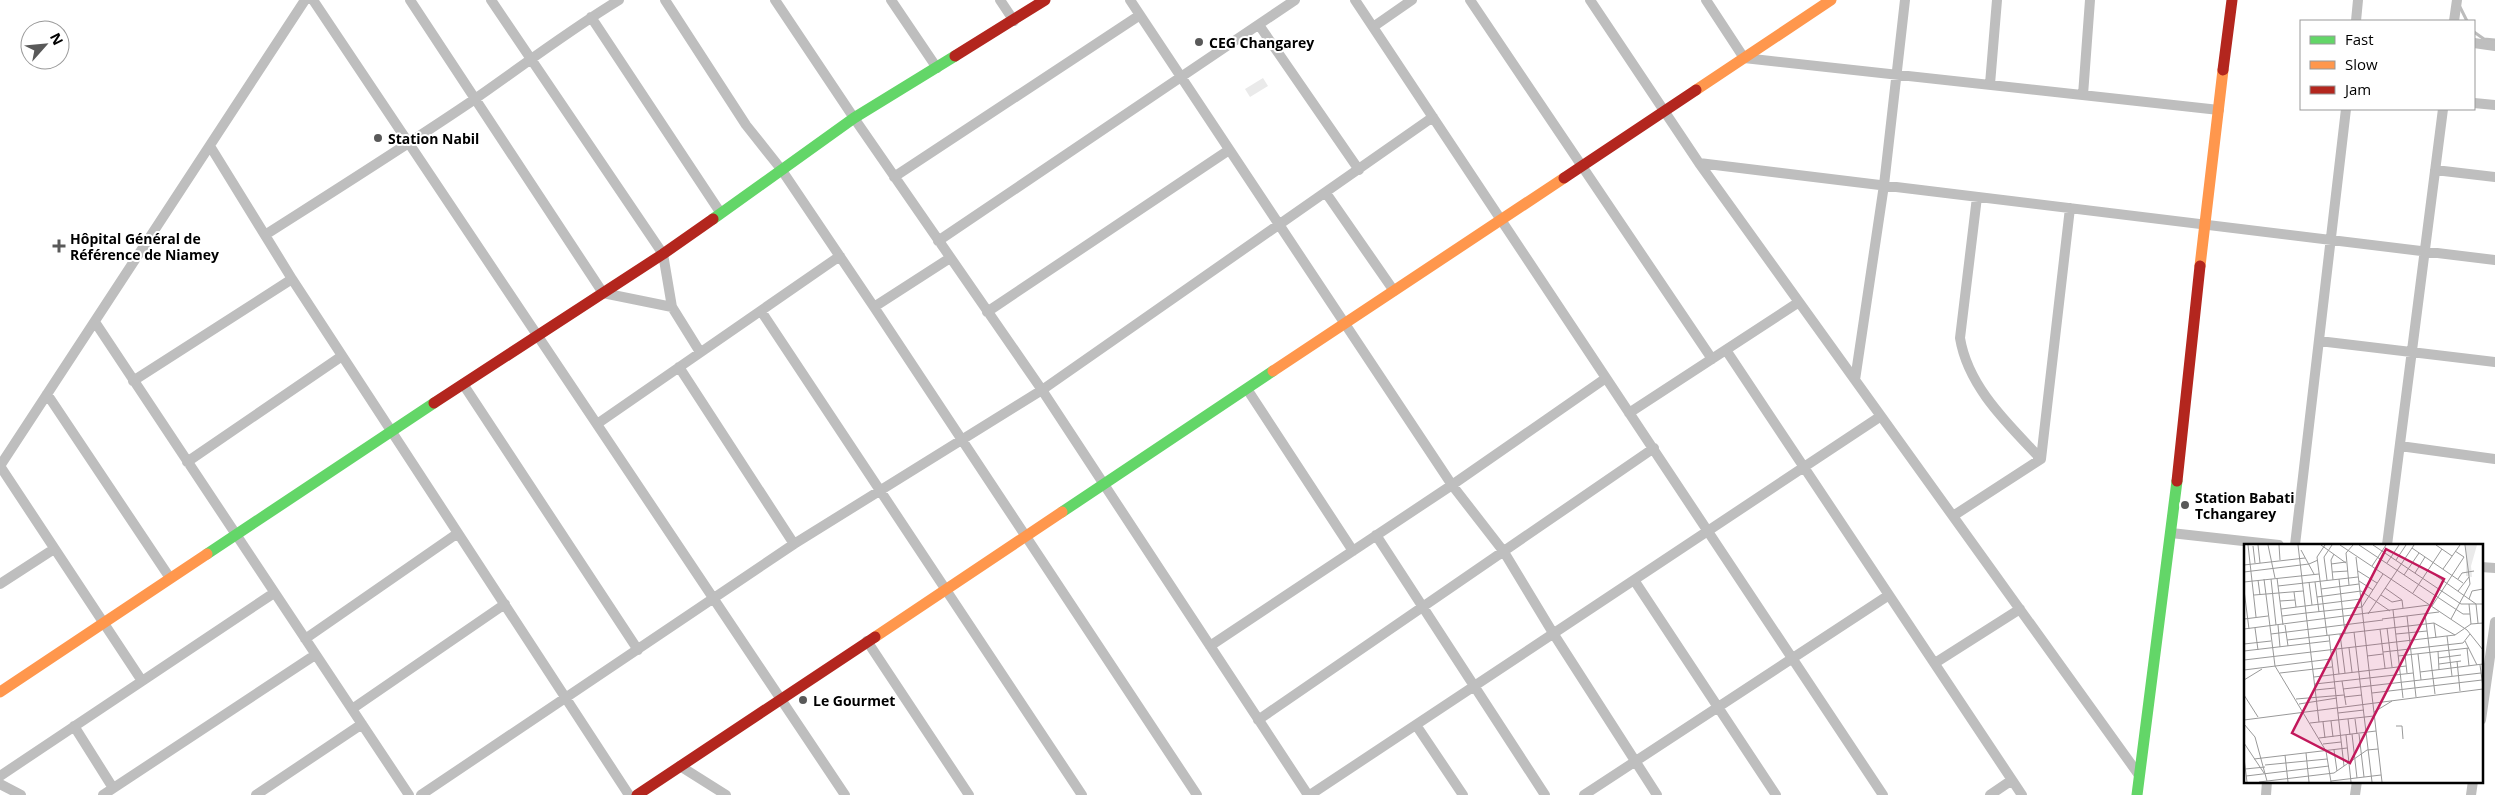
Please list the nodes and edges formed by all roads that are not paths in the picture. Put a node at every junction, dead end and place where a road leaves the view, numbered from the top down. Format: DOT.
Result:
graph roads {
  1 [pos="305,0"];
  2 [pos="313,0"];
  3 [pos="410,0"];
  4 [pos="491,0"];
  5 [pos="619,0"];
  6 [pos="665,0"];
  7 [pos="775,0"];
  8 [pos="891,0"];
  9 [pos="1000,0"];
  10 [pos="1045,0"];
  11 [pos="1130,0"];
  12 [pos="1295,0"];
  13 [pos="1355,0"];
  14 [pos="1412,0"];
  15 [pos="1470,0"];
  16 [pos="1590,0"];
  17 [pos="1706,0"];
  18 [pos="1831,0"];
  19 [pos="1906,0"];
  20 [pos="1997,0"];
  21 [pos="2090,0"];
  22 [pos="2232,0"];
  23 [pos="2358,0"];
  24 [pos="2457,0"];
  25 [pos="1817,4"];
  26 [pos="1140,15"];
  27 [pos="591,17"];
  28 [pos="1014,20"];
  29 [pos="2356,20"];
  30 [pos="2454,20"];
  31 [pos="1259,25"];
  32 [pos="1372,26"];
  33 [pos="2475,43"];
  34 [pos="2495,46"];
  35 [pos="1744,58"];
  36 [pos="532,60"];
  37 [pos="937,68"];
  38 [pos="1896,74"];
  39 [pos="1181,78"];
  40 [pos="1990,84"];
  41 [pos="2083,95"];
  42 [pos="475,98"];
  43 [pos="2475,103"];
  44 [pos="2495,105"];
  45 [pos="2219,110"];
  46 [pos="2346,110"];
  47 [pos="2443,110"];
  48 [pos="1664,111"];
  49 [pos="1433,117"];
  50 [pos="854,118"];
  51 [pos="409,143"];
  52 [pos="210,146"];
  53 [pos="1229,150"];
  54 [pos="1699,163"];
  55 [pos="1582,166"];
  56 [pos="781,169"];
  57 [pos="1359,170"];
  58 [pos="2435,170"];
  59 [pos="894,177"];
  60 [pos="2495,177"];
  61 [pos="1884,185"];
  62 [pos="1326,193"];
  63 [pos="1977,197"];
  64 [pos="2070,208"];
  65 [pos="720,212"];
  66 [pos="1501,220"];
  67 [pos="2204,225"];
  68 [pos="1279,226"];
  69 [pos="265,235"];
  70 [pos="2330,240"];
  71 [pos="938,241"];
  72 [pos="2425,252"];
  73 [pos="663,254"];
  74 [pos="840,256"];
  75 [pos="950,258"];
  76 [pos="2495,260"];
  77 [pos="292,279"];
  78 [pos="1394,291"];
  79 [pos="603,293"];
  80 [pos="1799,302"];
  81 [pos="672,307"];
  82 [pos="874,307"];
  83 [pos="760,311"];
  84 [pos="987,312"];
  85 [pos="95,322"];
  86 [pos="1344,324"];
  87 [pos="538,336"];
  88 [pos="2319,341"];
  89 [pos="1726,350"];
  90 [pos="700,352"];
  91 [pos="2412,352"];
  92 [pos="342,356"];
  93 [pos="1712,359"];
  94 [pos="2495,362"];
  95 [pos="679,367"];
  96 [pos="1606,378"];
  97 [pos="1855,380"];
  98 [pos="133,381"];
  99 [pos="463,384"];
  100 [pos="1247,389"];
  101 [pos="1042,390"];
  102 [pos="47,394"];
  103 [pos="1629,413"];
  104 [pos="1881,416"];
  105 [pos="597,424"];
  106 [pos="392,431"];
  107 [pos="962,439"];
  108 [pos="2400,446"];
  109 [pos="1654,448"];
  110 [pos="2495,458"];
  111 [pos="2041,459"];
  112 [pos="187,462"];
  113 [pos="0,466"];
  114 [pos="1804,467"];
  115 [pos="1104,483"];
  116 [pos="1452,485"];
  117 [pos="880,488"];
  118 [pos="1953,516"];
  119 [pos="1707,531"];
  120 [pos="458,533"];
  121 [pos="2171,533"];
  122 [pos="236,535"];
  123 [pos="1376,535"];
  124 [pos="1025,536"];
  125 [pos="794,544"];
  126 [pos="2270,544"];
  127 [pos="2295,544"];
  128 [pos="2387,544"];
  129 [pos="54,549"];
  130 [pos="1353,551"];
  131 [pos="1504,552"];
  132 [pos="2482,567"];
  133 [pos="2495,568"];
  134 [pos="170,578"];
  135 [pos="1634,580"];
  136 [pos="0,584"];
  137 [pos="945,590"];
  138 [pos="274,593"];
  139 [pos="1890,595"];
  140 [pos="714,599"];
  141 [pos="505,604"];
  142 [pos="1422,607"];
  143 [pos="2020,609"];
  144 [pos="2495,622"];
  145 [pos="103,623"];
  146 [pos="1553,633"];
  147 [pos="305,638"];
  148 [pos="867,641"];
  149 [pos="1210,646"];
  150 [pos="638,650"];
  151 [pos="315,654"];
  152 [pos="1792,658"];
  153 [pos="1935,663"];
  154 [pos="142,681"];
  155 [pos="1474,686"];
  156 [pos="0,692"];
  157 [pos="566,698"];
  158 [pos="781,699"];
  159 [pos="1717,706"];
  160 [pos="352,709"];
  161 [pos="2482,713"];
  162 [pos="1258,720"];
  163 [pos="362,724"];
  164 [pos="1416,725"];
  165 [pos="74,726"];
  166 [pos="1635,761"];
  167 [pos="680,766"];
  168 [pos="2140,775"];
  169 [pos="0,776"];
  170 [pos="2012,780"];
  171 [pos="2267,782"];
  172 [pos="2357,782"];
  173 [pos="2473,782"];
  174 [pos="0,784"];
  175 [pos="113,788"];
  176 [pos="1459,794"];
  177 [pos="21,795"];
  178 [pos="103,795"];
  179 [pos="256,795"];
  180 [pos="409,795"];
  181 [pos="421,795"];
  182 [pos="629,795"];
  183 [pos="637,795"];
  184 [pos="726,795"];
  185 [pos="845,795"];
  186 [pos="969,795"];
  187 [pos="1082,795"];
  188 [pos="1198,795"];
  189 [pos="1309,795"];
  190 [pos="1545,795"];
  191 [pos="1584,795"];
  192 [pos="1657,795"];
  193 [pos="1776,795"];
  194 [pos="1882,795"];
  195 [pos="1990,795"];
  196 [pos="2022,795"];
  197 [pos="2137,795"];
  198 [pos="2266,795"];
  199 [pos="2355,795"];
  200 [pos="2471,795"];
  1 -- 52 [label="street"];
  2 -- 51 [label="street"];
  3 -- 42 [label="street"];
  4 -- 36 [label="street"];
  5 -- 27 [label="street"];
  6 -- 56 [label="street"];
  7 -- 50 [label="street"];
  8 -- 37 [label="street"];
  9 -- 28 [label="street"];
  10 -- 28 [label="street"];
  11 -- 26 [label="street"];
  12 -- 31 [label="street"];
  13 -- 32 [label="street"];
  14 -- 32 [label="street"];
  15 -- 55 [label="street"];
  16 -- 48 [label="street"];
  17 -- 35 [label="street"];
  18 -- 25 [label="street"];
  19 -- 38 [label="street"];
  20 -- 40 [label="street"];
  21 -- 41 [label="street"];
  22 -- 45 [label="street"];
  23 -- 29 [label="street"];
  24 -- 30 [label="street"];
  25 -- 35 [label="street"];
  26 -- 39 [label="street"];
  26 -- 59 [label="street"];
  27 -- 36 [label="street"];
  27 -- 65 [label="street"];
  28 -- 37 [label="street"];
  31 -- 39 [label="street"];
  31 -- 57 [label="street"];
  32 -- 49 [label="street"];
  33 -- 34 [label="street"];
  35 -- 38 [label="street"];
  35 -- 48 [label="street"];
  36 -- 42 [label="street"];
  36 -- 73 [label="street"];
  37 -- 50 [label="street"];
  38 -- 40 [label="street"];
  38 -- 61 [label="street"];
  39 -- 53 [label="street"];
  39 -- 71 [label="street"];
  40 -- 41 [label="street"];
  41 -- 45 [label="street"];
  42 -- 51 [label="street"];
  42 -- 79 [label="street"];
  43 -- 44 [label="street"];
  45 -- 67 [label="street"];
  46 -- 70 [label="street"];
  47 -- 58 [label="street"];
  48 -- 54 [label="street"];
  48 -- 55 [label="street"];
  49 -- 57 [label="street"];
  49 -- 66 [label="street"];
  50 -- 56 [label="street"];
  50 -- 59 [label="street"];
  51 -- 69 [label="street"];
  51 -- 87 [label="street"];
  52 -- 69 [label="street"];
  52 -- 85 [label="street"];
  53 -- 68 [label="street"];
  53 -- 84 [label="street"];
  54 -- 61 [label="street"];
  54 -- 80 [label="street"];
  55 -- 66 [label="street"];
  55 -- 93 [label="street"];
  56 -- 65 [label="street"];
  56 -- 74 [label="street"];
  57 -- 62 [label="street"];
  58 -- 60 [label="street"];
  58 -- 72 [label="street"];
  59 -- 71 [label="street"];
  61 -- 63 [label="street"];
  61 -- 97 [label="street"];
  62 -- 68 [label="street"];
  62 -- 78 [label="street"];
  63 -- 64 [label="street"];
  63 -- 111 [label="street"];
  64 -- 67 [label="street"];
  64 -- 111 [label="street"];
  65 -- 73 [label="street"];
  66 -- 78 [label="street"];
  66 -- 96 [label="street"];
  67 -- 70 [label="street"];
  67 -- 121 [label="street"];
  68 -- 86 [label="street"];
  68 -- 101 [label="street"];
  69 -- 77 [label="street"];
  70 -- 72 [label="street"];
  70 -- 88 [label="street"];
  71 -- 75 [label="street"];
  72 -- 76 [label="street"];
  72 -- 91 [label="street"];
  73 -- 79 [label="street"];
  73 -- 81 [label="street"];
  74 -- 82 [label="street"];
  74 -- 83 [label="street"];
  75 -- 82 [label="street"];
  75 -- 84 [label="street"];
  77 -- 92 [label="street"];
  77 -- 98 [label="street"];
  78 -- 86 [label="street"];
  79 -- 81 [label="street"];
  79 -- 87 [label="street"];
  80 -- 89 [label="street"];
  80 -- 97 [label="street"];
  81 -- 90 [label="street"];
  82 -- 107 [label="street"];
  83 -- 90 [label="street"];
  83 -- 117 [label="street"];
  84 -- 101 [label="street"];
  85 -- 98 [label="street"];
  85 -- 102 [label="street"];
  86 -- 100 [label="street"];
  86 -- 116 [label="street"];
  87 -- 99 [label="street"];
  87 -- 105 [label="street"];
  88 -- 91 [label="street"];
  88 -- 127 [label="street"];
  89 -- 93 [label="street"];
  89 -- 114 [label="street"];
  90 -- 95 [label="street"];
  91 -- 94 [label="street"];
  91 -- 108 [label="street"];
  92 -- 106 [label="street"];
  92 -- 112 [label="street"];
  93 -- 103 [label="street"];
  95 -- 105 [label="street"];
  95 -- 125 [label="street"];
  96 -- 103 [label="street"];
  96 -- 116 [label="street"];
  97 -- 104 [label="street"];
  98 -- 112 [label="street"];
  99 -- 106 [label="street"];
  99 -- 150 [label="street"];
  100 -- 115 [label="street"];
  100 -- 130 [label="street"];
  101 -- 107 [label="street"];
  101 -- 115 [label="street"];
  102 -- 113 [label="street"];
  102 -- 134 [label="street"];
  103 -- 109 [label="street"];
  104 -- 114 [label="street"];
  104 -- 118 [label="street"];
  105 -- 140 [label="street"];
  106 -- 120 [label="street"];
  106 -- 122 [label="street"];
  107 -- 117 [label="street"];
  107 -- 124 [label="street"];
  108 -- 110 [label="street"];
  108 -- 128 [label="street"];
  109 -- 119 [label="street"];
  109 -- 131 [label="street"];
  111 -- 118 [label="street"];
  112 -- 122 [label="street"];
  113 -- 129 [label="street"];
  114 -- 119 [label="street"];
  114 -- 139 [label="street"];
  115 -- 124 [label="street"];
  115 -- 149 [label="street"];
  116 -- 123 [label="street"];
  116 -- 131 [label="street"];
  117 -- 125 [label="street"];
  117 -- 137 [label="street"];
  118 -- 143 [label="street"];
  119 -- 135 [label="street"];
  119 -- 152 [label="street"];
  120 -- 141 [label="street"];
  120 -- 147 [label="street"];
  121 -- 126 [label="street"];
  121 -- 168 [label="street"];
  122 -- 134 [label="street"];
  122 -- 138 [label="street"];
  123 -- 130 [label="street"];
  123 -- 142 [label="street"];
  124 -- 137 [label="street"];
  124 -- 188 [label="street"];
  125 -- 140 [label="street"];
  129 -- 136 [label="street"];
  129 -- 145 [label="street"];
  130 -- 149 [label="street"];
  131 -- 142 [label="street"];
  131 -- 146 [label="street"];
  132 -- 133 [label="street"];
  134 -- 145 [label="street"];
  135 -- 146 [label="street"];
  135 -- 159 [label="street"];
  137 -- 148 [label="street"];
  137 -- 187 [label="street"];
  138 -- 147 [label="street"];
  138 -- 154 [label="street"];
  139 -- 152 [label="street"];
  139 -- 153 [label="street"];
  140 -- 150 [label="street"];
  140 -- 158 [label="street"];
  141 -- 157 [label="street"];
  141 -- 160 [label="street"];
  142 -- 155 [label="street"];
  142 -- 162 [label="street"];
  143 -- 153 [label="street"];
  143 -- 168 [label="street"];
  144 -- 161 [label="street"];
  145 -- 154 [label="street"];
  145 -- 156 [label="street"];
  146 -- 155 [label="street"];
  146 -- 166 [label="street"];
  147 -- 151 [label="street"];
  148 -- 158 [label="street"];
  148 -- 186 [label="street"];
  149 -- 162 [label="street"];
  150 -- 157 [label="street"];
  151 -- 160 [label="street"];
  151 -- 175 [label="street"];
  152 -- 159 [label="street"];
  152 -- 194 [label="street"];
  153 -- 170 [label="street"];
  154 -- 165 [label="street"];
  155 -- 164 [label="street"];
  155 -- 190 [label="street"];
  157 -- 181 [label="street"];
  157 -- 182 [label="street"];
  158 -- 167 [label="street"];
  158 -- 185 [label="street"];
  159 -- 166 [label="street"];
  159 -- 193 [label="street"];
  160 -- 163 [label="street"];
  162 -- 189 [label="street"];
  163 -- 179 [label="street"];
  163 -- 180 [label="street"];
  164 -- 176 [label="street"];
  164 -- 189 [label="street"];
  165 -- 169 [label="street"];
  165 -- 175 [label="street"];
  166 -- 191 [label="street"];
  166 -- 192 [label="street"];
  167 -- 183 [label="street"];
  167 -- 184 [label="street"];
  168 -- 197 [label="street"];
  170 -- 195 [label="street"];
  170 -- 196 [label="street"];
  171 -- 198 [label="street"];
  172 -- 199 [label="street"];
  173 -- 200 [label="street"];
  174 -- 177 [label="street"];
  175 -- 178 [label="street"];
}
